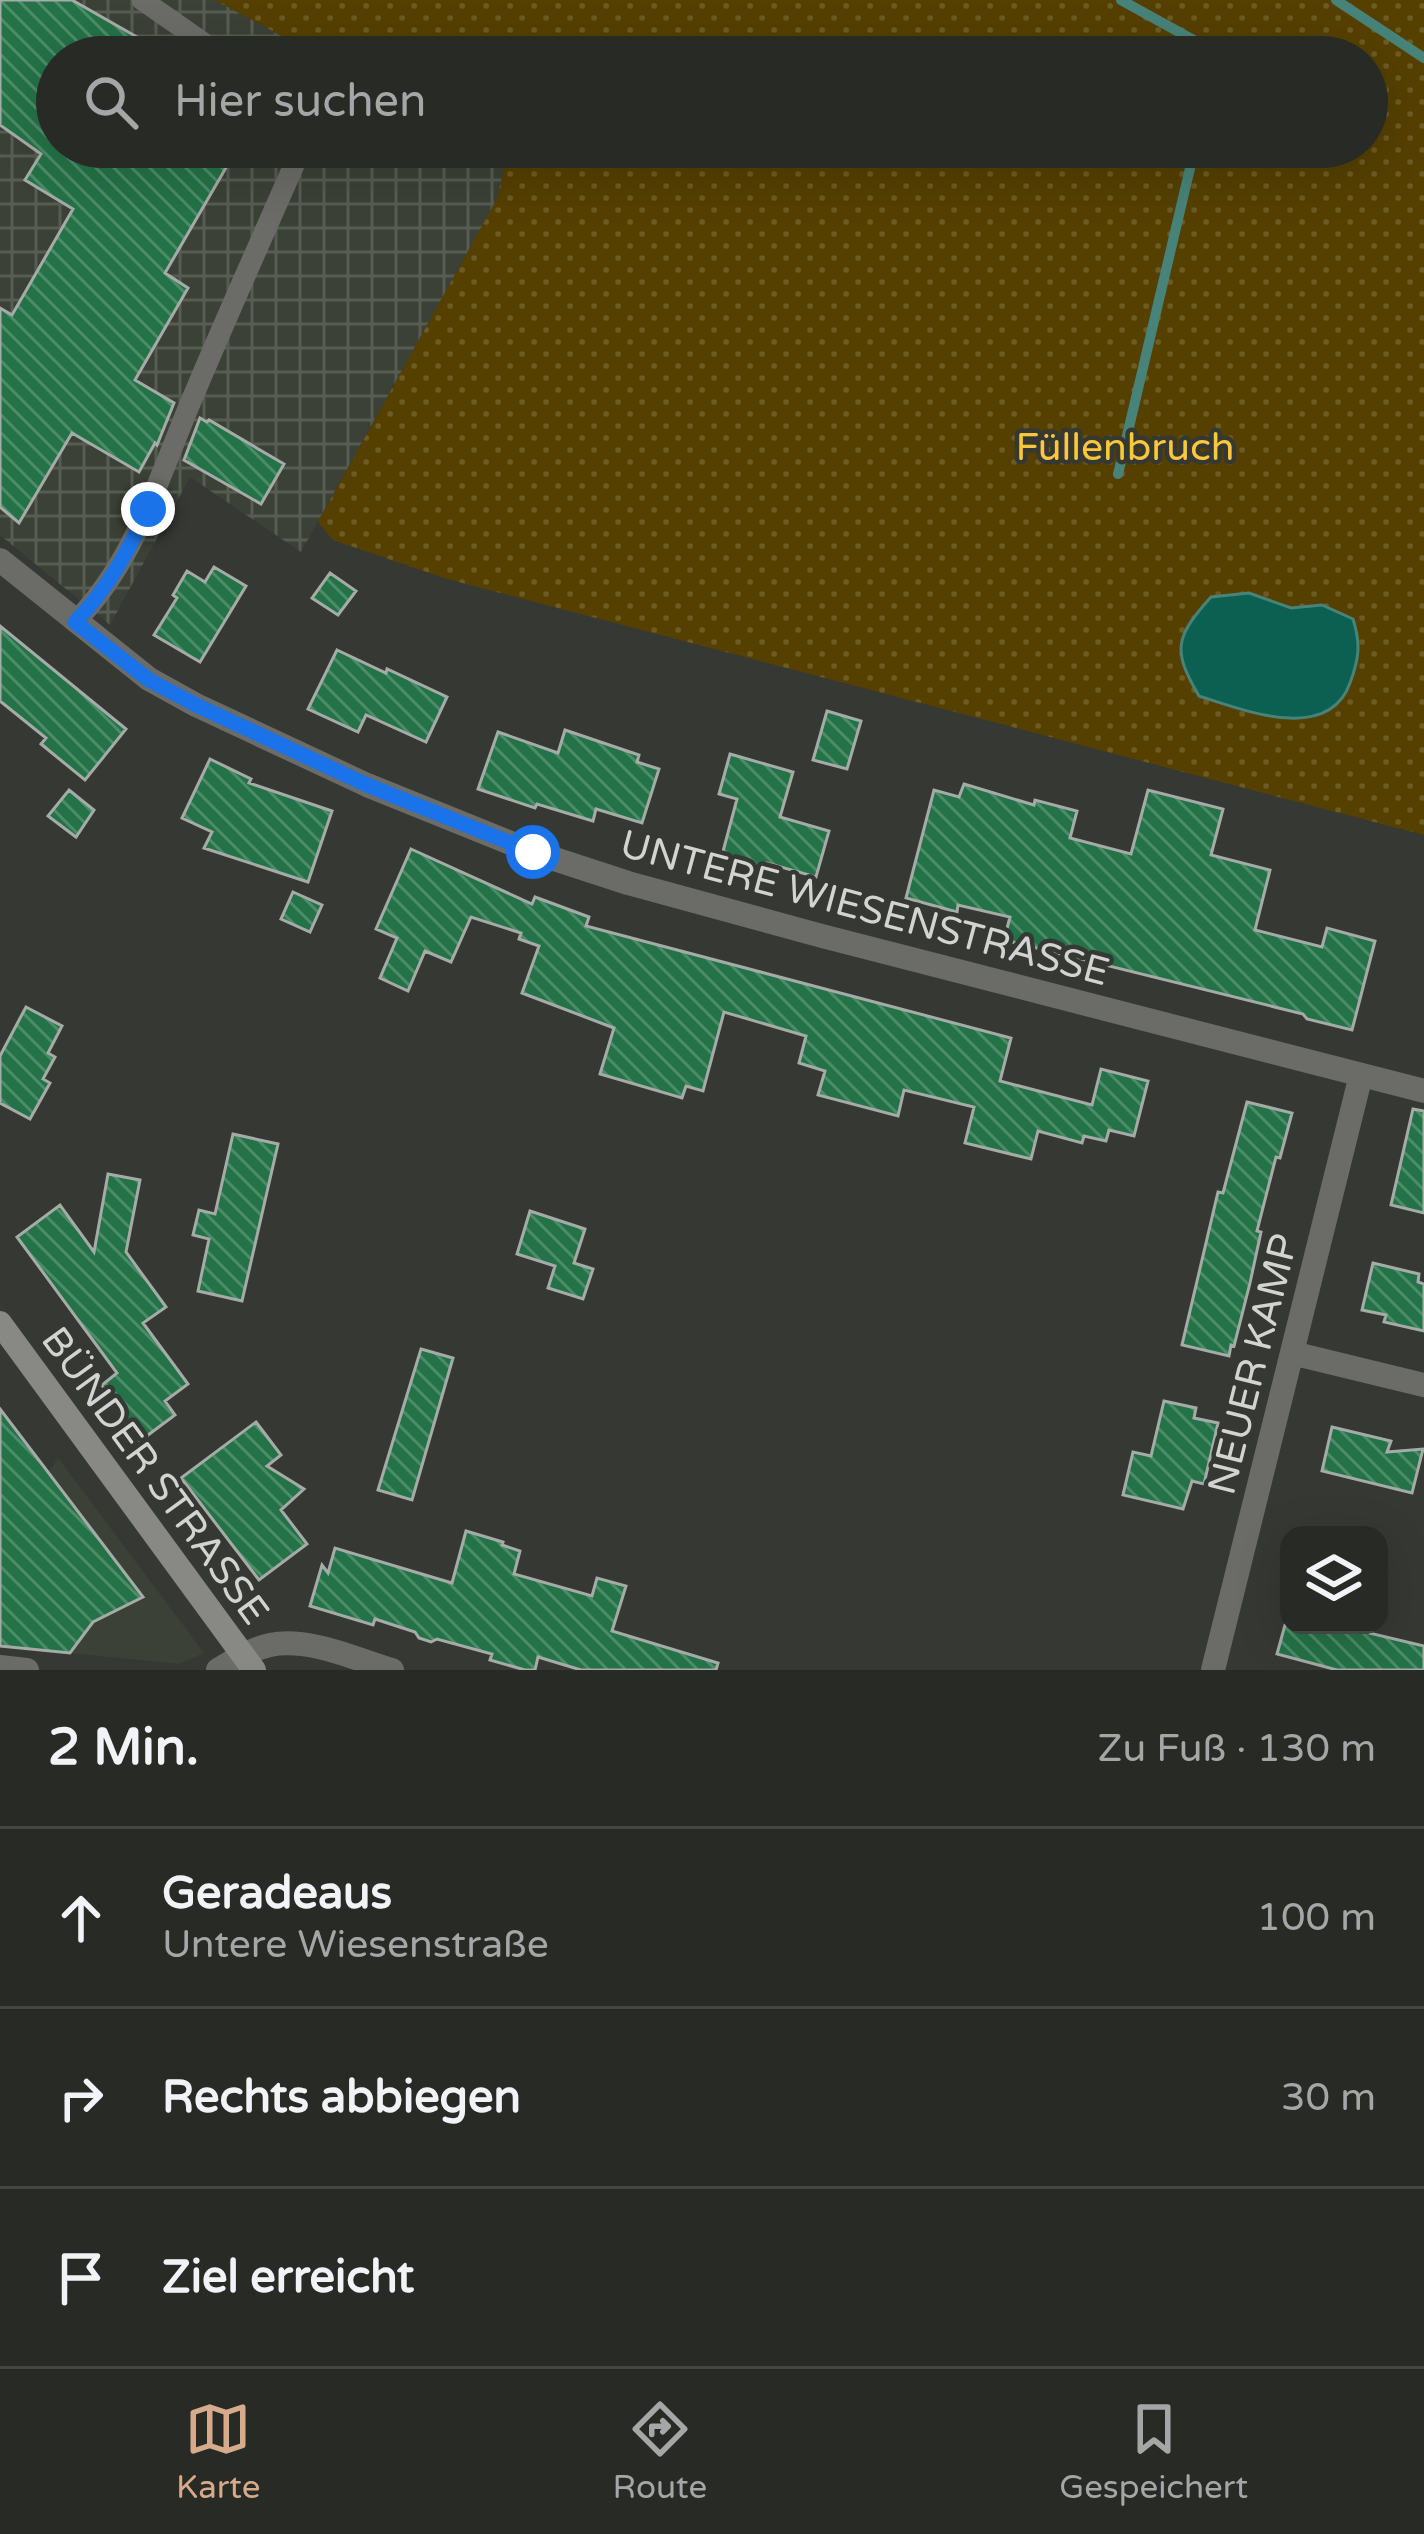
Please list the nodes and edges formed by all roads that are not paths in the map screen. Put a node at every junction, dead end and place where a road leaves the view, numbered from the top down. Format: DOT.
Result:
graph roads {
  1 [pos="142,0"];
  2 [pos="194,36"];
  3 [pos="293,168"];
  4 [pos="0,560"];
  5 [pos="75,622"];
  6 [pos="1361,1075"];
  7 [pos="1424,1090"];
  8 [pos="0,1323"];
  9 [pos="1292,1353"];
  10 [pos="1424,1385"];
  11 [pos="249,1662"];
  12 [pos="0,1667"];
  13 [pos="27,1670"];
  14 [pos="218,1670"];
  15 [pos="392,1670"];
  16 [pos="1213,1670"];
  1 -- 2 [label="lane"];
  3 -- 5 [label="lane"];
  4 -- 5 [label="street, UNTERE WIESENSTRASSE"];
  5 -- 6 [label="street, UNTERE WIESENSTRASSE"];
  6 -- 7 [label="street, UNTERE WIESENSTRASSE"];
  6 -- 9 [label="street, NEUER KAMP"];
  8 -- 11 [label="main road, BÜNDER STRASSE"];
  9 -- 10 [label="street"];
  9 -- 16 [label="street, NEUER KAMP"];
  11 -- 14 [label="street"];
  11 -- 15 [label="street"];
  12 -- 13 [label="street"];
}
